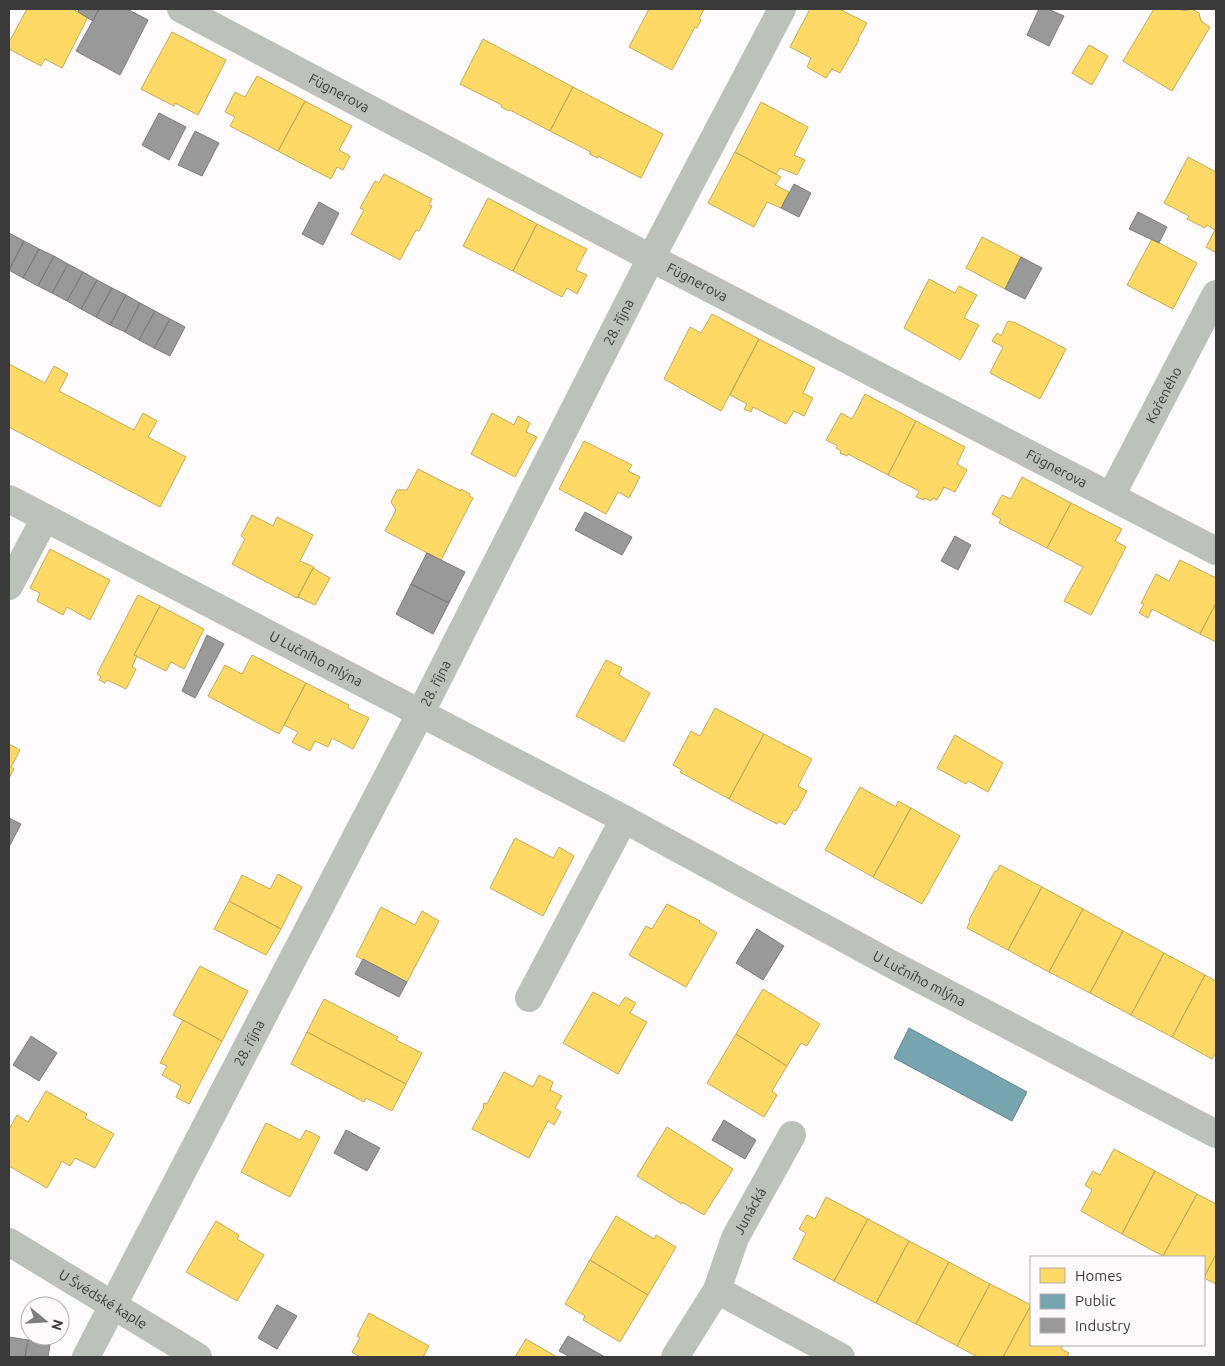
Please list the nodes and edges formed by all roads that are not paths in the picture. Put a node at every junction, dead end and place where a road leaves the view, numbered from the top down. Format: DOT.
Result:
graph roads {
  1 [pos="181,9"];
  2 [pos="782,9"];
  3 [pos="651,258"];
  4 [pos="1216,294"];
  5 [pos="1111,496"];
  6 [pos="9,499"];
  7 [pos="45,518"];
  8 [pos="1216,550"];
  9 [pos="9,586"];
  10 [pos="420,714"];
  11 [pos="624,819"];
  12 [pos="529,998"];
  13 [pos="1216,1134"];
  14 [pos="792,1135"];
  15 [pos="9,1242"];
  16 [pos="717,1290"];
  17 [pos="113,1306"];
  18 [pos="86,1357"];
  19 [pos="198,1357"];
  20 [pos="675,1357"];
  21 [pos="841,1357"];
  1 -- 3 [label="street, Fügnerova"];
  2 -- 3 [label="street, 28. října"];
  3 -- 5 [label="street, Fügnerova"];
  3 -- 10 [label="street, 28. října"];
  4 -- 5 [label="street, Kořeného"];
  5 -- 8 [label="street, Fügnerova"];
  6 -- 7 [label="street, U Lučního mlýna"];
  7 -- 9 [label="street"];
  7 -- 10 [label="street, U Lučního mlýna"];
  10 -- 11 [label="street, U Lučního mlýna"];
  10 -- 17 [label="street, 28. října"];
  11 -- 12 [label="street"];
  11 -- 13 [label="street, U Lučního mlýna"];
  14 -- 16 [label="street, Junácká"];
  15 -- 17 [label="street, U Švédské kaple"];
  16 -- 20 [label="street, Junácká"];
  16 -- 21 [label="street"];
  17 -- 18 [label="street, 28. října"];
  17 -- 19 [label="street, U Švédské kaple"];
}
